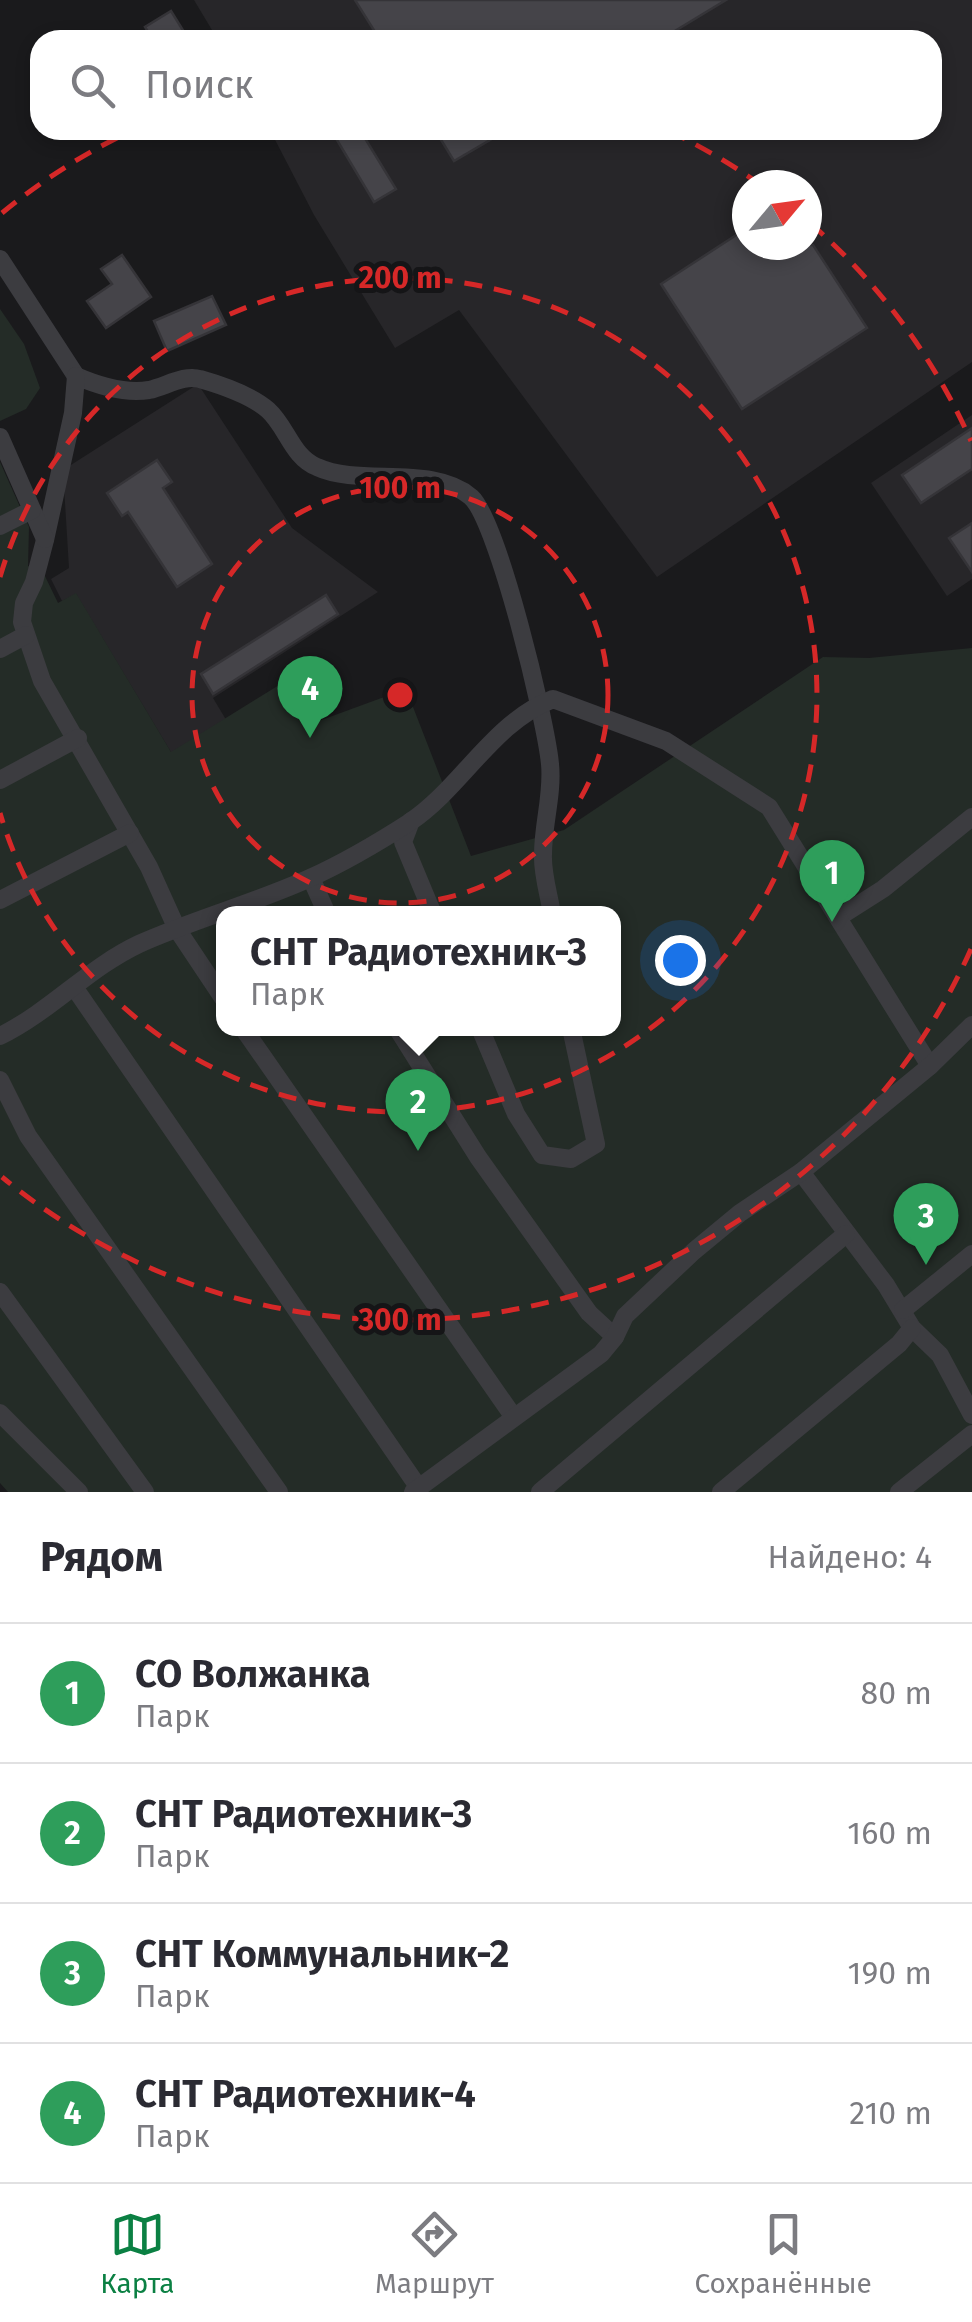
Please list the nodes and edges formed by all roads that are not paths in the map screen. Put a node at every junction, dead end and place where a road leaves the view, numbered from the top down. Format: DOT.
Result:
graph roads {
  1 [pos="0,259"];
  2 [pos="76,376"];
  3 [pos="0,437"];
  4 [pos="32,510"];
  5 [pos="0,526"];
  6 [pos="46,540"];
  7 [pos="26,635"];
  8 [pos="0,649"];
  9 [pos="541,704"];
  10 [pos="78,738"];
  11 [pos="0,780"];
  12 [pos="972,818"];
  13 [pos="411,821"];
  14 [pos="130,833"];
  15 [pos="310,878"];
  16 [pos="0,900"];
  17 [pos="237,906"];
  18 [pos="323,906"];
  19 [pos="430,906"];
  20 [pos="551,906"];
  21 [pos="216,914"];
  22 [pos="839,917"];
  23 [pos="177,929"];
  24 [pos="74,988"];
  25 [pos="216,988"];
  26 [pos="972,1025"];
  27 [pos="0,1036"];
  28 [pos="249,1036"];
  29 [pos="402,1036"];
  30 [pos="483,1036"];
  31 [pos="573,1036"];
  32 [pos="930,1066"];
  33 [pos="0,1080"];
  34 [pos="802,1172"];
  35 [pos="846,1234"];
  36 [pos="972,1254"];
  37 [pos="0,1292"];
  38 [pos="903,1310"];
  39 [pos="912,1328"];
  40 [pos="615,1336"];
  41 [pos="514,1416"];
  42 [pos="972,1416"];
  43 [pos="2,1418"];
  44 [pos="972,1434"];
  45 [pos="416,1490"];
  46 [pos="79,1492"];
  47 [pos="145,1492"];
  48 [pos="278,1492"];
  49 [pos="540,1492"];
  50 [pos="721,1492"];
  51 [pos="899,1492"];
  1 -- 2 [label="street"];
  2 -- 6 [label="street"];
  2 -- 9 [label="street"];
  3 -- 4 [label="street"];
  4 -- 5 [label="street"];
  4 -- 6 [label="street"];
  6 -- 7 [label="street"];
  7 -- 8 [label="street"];
  7 -- 10 [label="street"];
  9 -- 13 [label="street"];
  9 -- 20 [label="street"];
  9 -- 22 [label="street"];
  10 -- 11 [label="street"];
  10 -- 14 [label="street"];
  12 -- 22 [label="street"];
  13 -- 15 [label="street"];
  13 -- 19 [label="street"];
  14 -- 16 [label="street"];
  14 -- 23 [label="street"];
  15 -- 17 [label="street"];
  15 -- 18 [label="street"];
  21 -- 23 [label="street"];
  22 -- 32 [label="street"];
  23 -- 24 [label="street"];
  23 -- 25 [label="street"];
  24 -- 27 [label="street"];
  24 -- 45 [label="street"];
  26 -- 32 [label="street"];
  28 -- 41 [label="street"];
  29 -- 40 [label="street"];
  30 -- 31 [label="street"];
  32 -- 34 [label="street"];
  33 -- 48 [label="street"];
  34 -- 35 [label="street"];
  34 -- 40 [label="street"];
  35 -- 38 [label="street"];
  35 -- 49 [label="street"];
  36 -- 38 [label="street"];
  37 -- 47 [label="street"];
  38 -- 39 [label="street"];
  39 -- 42 [label="street"];
  39 -- 50 [label="street"];
  40 -- 41 [label="street"];
  41 -- 45 [label="street"];
  43 -- 46 [label="street"];
  44 -- 51 [label="street"];
}
